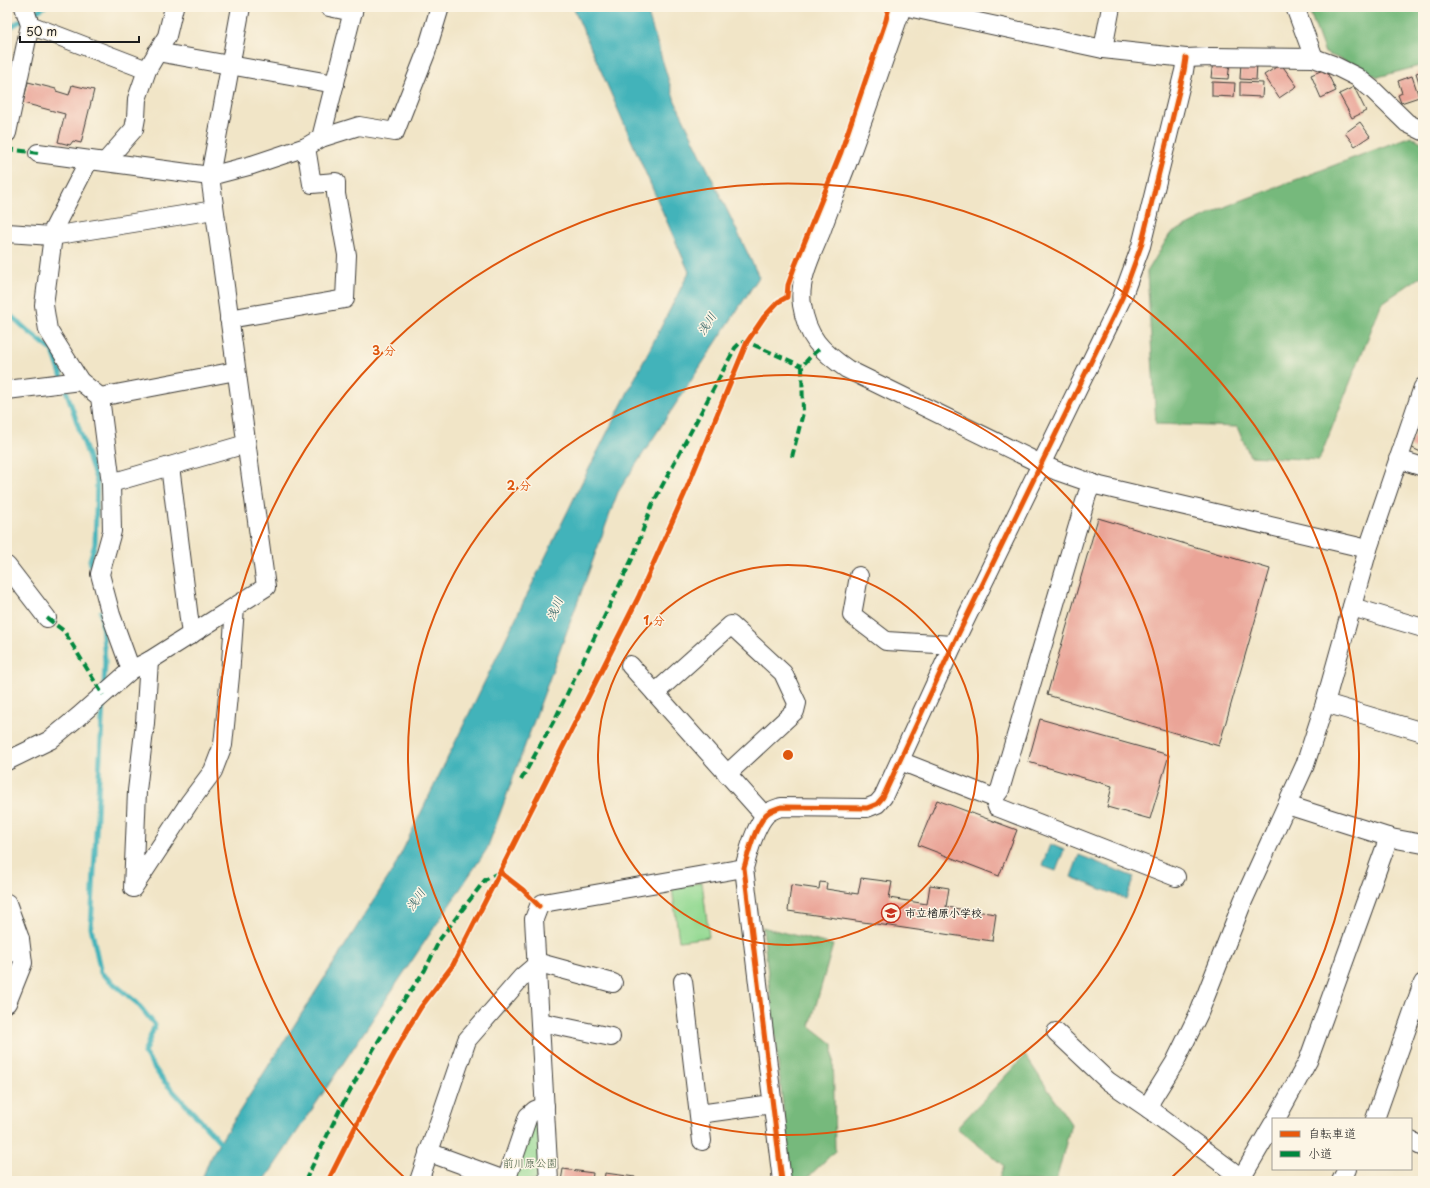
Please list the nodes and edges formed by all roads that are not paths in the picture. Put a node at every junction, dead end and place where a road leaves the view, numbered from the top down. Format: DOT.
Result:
graph roads {
  1 [pos="24,7"];
  2 [pos="174,7"];
  3 [pos="241,7"];
  4 [pos="329,7"];
  5 [pos="440,7"];
  6 [pos="902,7"];
  7 [pos="908,7"];
  8 [pos="1111,7"];
  9 [pos="1295,7"];
  10 [pos="354,10"];
  11 [pos="30,25"];
  12 [pos="1103,49"];
  13 [pos="157,52"];
  14 [pos="1186,58"];
  15 [pos="1314,58"];
  16 [pos="230,65"];
  17 [pos="147,70"];
  18 [pos="335,84"];
  19 [pos="1423,131"];
  20 [pos="7,133"];
  21 [pos="313,143"];
  22 [pos="38,153"];
  23 [pos="97,161"];
  24 [pos="210,176"];
  25 [pos="214,210"];
  26 [pos="7,233"];
  27 [pos="52,236"];
  28 [pos="229,319"];
  29 [pos="236,371"];
  30 [pos="80,381"];
  31 [pos="1423,388"];
  32 [pos="7,390"];
  33 [pos="100,397"];
  34 [pos="246,444"];
  35 [pos="1398,459"];
  36 [pos="1042,464"];
  37 [pos="170,466"];
  38 [pos="1423,467"];
  39 [pos="111,483"];
  40 [pos="1092,483"];
  41 [pos="1368,549"];
  42 [pos="7,566"];
  43 [pos="860,576"];
  44 [pos="235,606"];
  45 [pos="1352,607"];
  46 [pos="47,618"];
  47 [pos="1423,628"];
  48 [pos="191,635"];
  49 [pos="953,645"];
  50 [pos="149,661"];
  51 [pos="630,665"];
  52 [pos="131,670"];
  53 [pos="655,693"];
  54 [pos="1325,703"];
  55 [pos="1423,732"];
  56 [pos="7,761"];
  57 [pos="900,761"];
  58 [pos="727,774"];
  59 [pos="994,798"];
  60 [pos="1287,805"];
  61 [pos="769,813"];
  62 [pos="1389,837"];
  63 [pos="1423,844"];
  64 [pos="744,868"];
  65 [pos="1176,877"];
  66 [pos="7,903"];
  67 [pos="20,939"];
  68 [pos="7,955"];
  69 [pos="536,963"];
  70 [pos="683,981"];
  71 [pos="613,983"];
  72 [pos="1423,983"];
  73 [pos="7,1003"];
  74 [pos="540,1022"];
  75 [pos="1056,1032"];
  76 [pos="611,1037"];
  77 [pos="772,1104"];
  78 [pos="545,1106"];
  79 [pos="1149,1109"];
  80 [pos="699,1114"];
  81 [pos="1277,1118"];
  82 [pos="1375,1118"];
  83 [pos="1272,1126"];
  84 [pos="702,1141"];
  85 [pos="1412,1142"];
  86 [pos="1423,1147"];
  87 [pos="428,1152"];
  88 [pos="1347,1170"];
  89 [pos="1241,1177"];
  90 [pos="419,1181"];
  91 [pos="506,1181"];
  92 [pos="549,1181"];
  93 [pos="782,1181"];
  94 [pos="1341,1181"];
  1 -- 11 [label="street"];
  2 -- 13 [label="street"];
  3 -- 16 [label="street"];
  4 -- 10 [label="street"];
  5 -- 21 [label="street"];
  6 -- 36 [label="street"];
  7 -- 12 [label="street"];
  8 -- 12 [label="street"];
  9 -- 15 [label="street"];
  10 -- 18 [label="street"];
  11 -- 17 [label="street"];
  11 -- 20 [label="street"];
  12 -- 14 [label="street"];
  13 -- 16 [label="street"];
  13 -- 17 [label="street"];
  14 -- 15 [label="street"];
  14 -- 36 [label="street"];
  15 -- 19 [label="street"];
  16 -- 18 [label="street"];
  16 -- 24 [label="street"];
  17 -- 23 [label="street"];
  18 -- 21 [label="street"];
  21 -- 24 [label="street"];
  21 -- 28 [label="street"];
  22 -- 23 [label="street"];
  23 -- 24 [label="street"];
  23 -- 27 [label="street"];
  24 -- 25 [label="street"];
  25 -- 27 [label="street"];
  25 -- 28 [label="street"];
  26 -- 27 [label="street"];
  27 -- 30 [label="street"];
  28 -- 29 [label="street"];
  29 -- 33 [label="street"];
  29 -- 34 [label="street"];
  30 -- 32 [label="street"];
  30 -- 33 [label="street"];
  31 -- 35 [label="street"];
  33 -- 39 [label="street"];
  34 -- 37 [label="street"];
  34 -- 44 [label="street"];
  35 -- 38 [label="street"];
  35 -- 41 [label="street"];
  36 -- 40 [label="street"];
  36 -- 49 [label="street"];
  37 -- 39 [label="street"];
  37 -- 48 [label="street"];
  39 -- 52 [label="street"];
  40 -- 41 [label="street"];
  40 -- 59 [label="street"];
  41 -- 45 [label="street"];
  42 -- 46 [label="street"];
  43 -- 49 [label="street"];
  44 -- 48 [label="street"];
  44 -- 50 [label="street"];
  45 -- 47 [label="street"];
  45 -- 54 [label="street"];
  48 -- 50 [label="street"];
  49 -- 57 [label="street"];
  50 -- 52 [label="street"];
  51 -- 53 [label="street"];
  52 -- 56 [label="street"];
  53 -- 58 [label="street"];
  53 -- 58 [label="street"];
  54 -- 55 [label="street"];
  54 -- 60 [label="street"];
  57 -- 59 [label="street"];
  57 -- 61 [label="street"];
  58 -- 61 [label="street"];
  59 -- 65 [label="street"];
  60 -- 62 [label="street"];
  60 -- 79 [label="street"];
  61 -- 64 [label="street"];
  62 -- 63 [label="street"];
  62 -- 81 [label="street"];
  64 -- 69 [label="street"];
  64 -- 77 [label="street"];
  66 -- 67 [label="street"];
  67 -- 68 [label="street"];
  67 -- 73 [label="street"];
  69 -- 71 [label="street"];
  69 -- 74 [label="street"];
  69 -- 87 [label="street"];
  70 -- 80 [label="street"];
  72 -- 82 [label="street"];
  74 -- 76 [label="street"];
  74 -- 78 [label="street"];
  75 -- 79 [label="street"];
  77 -- 80 [label="street"];
  77 -- 93 [label="street"];
  78 -- 91 [label="street"];
  78 -- 92 [label="street"];
  79 -- 89 [label="street"];
  80 -- 84 [label="street"];
  83 -- 89 [label="street"];
  85 -- 86 [label="street"];
  87 -- 90 [label="street"];
  87 -- 91 [label="street"];
  88 -- 94 [label="street"];
}
